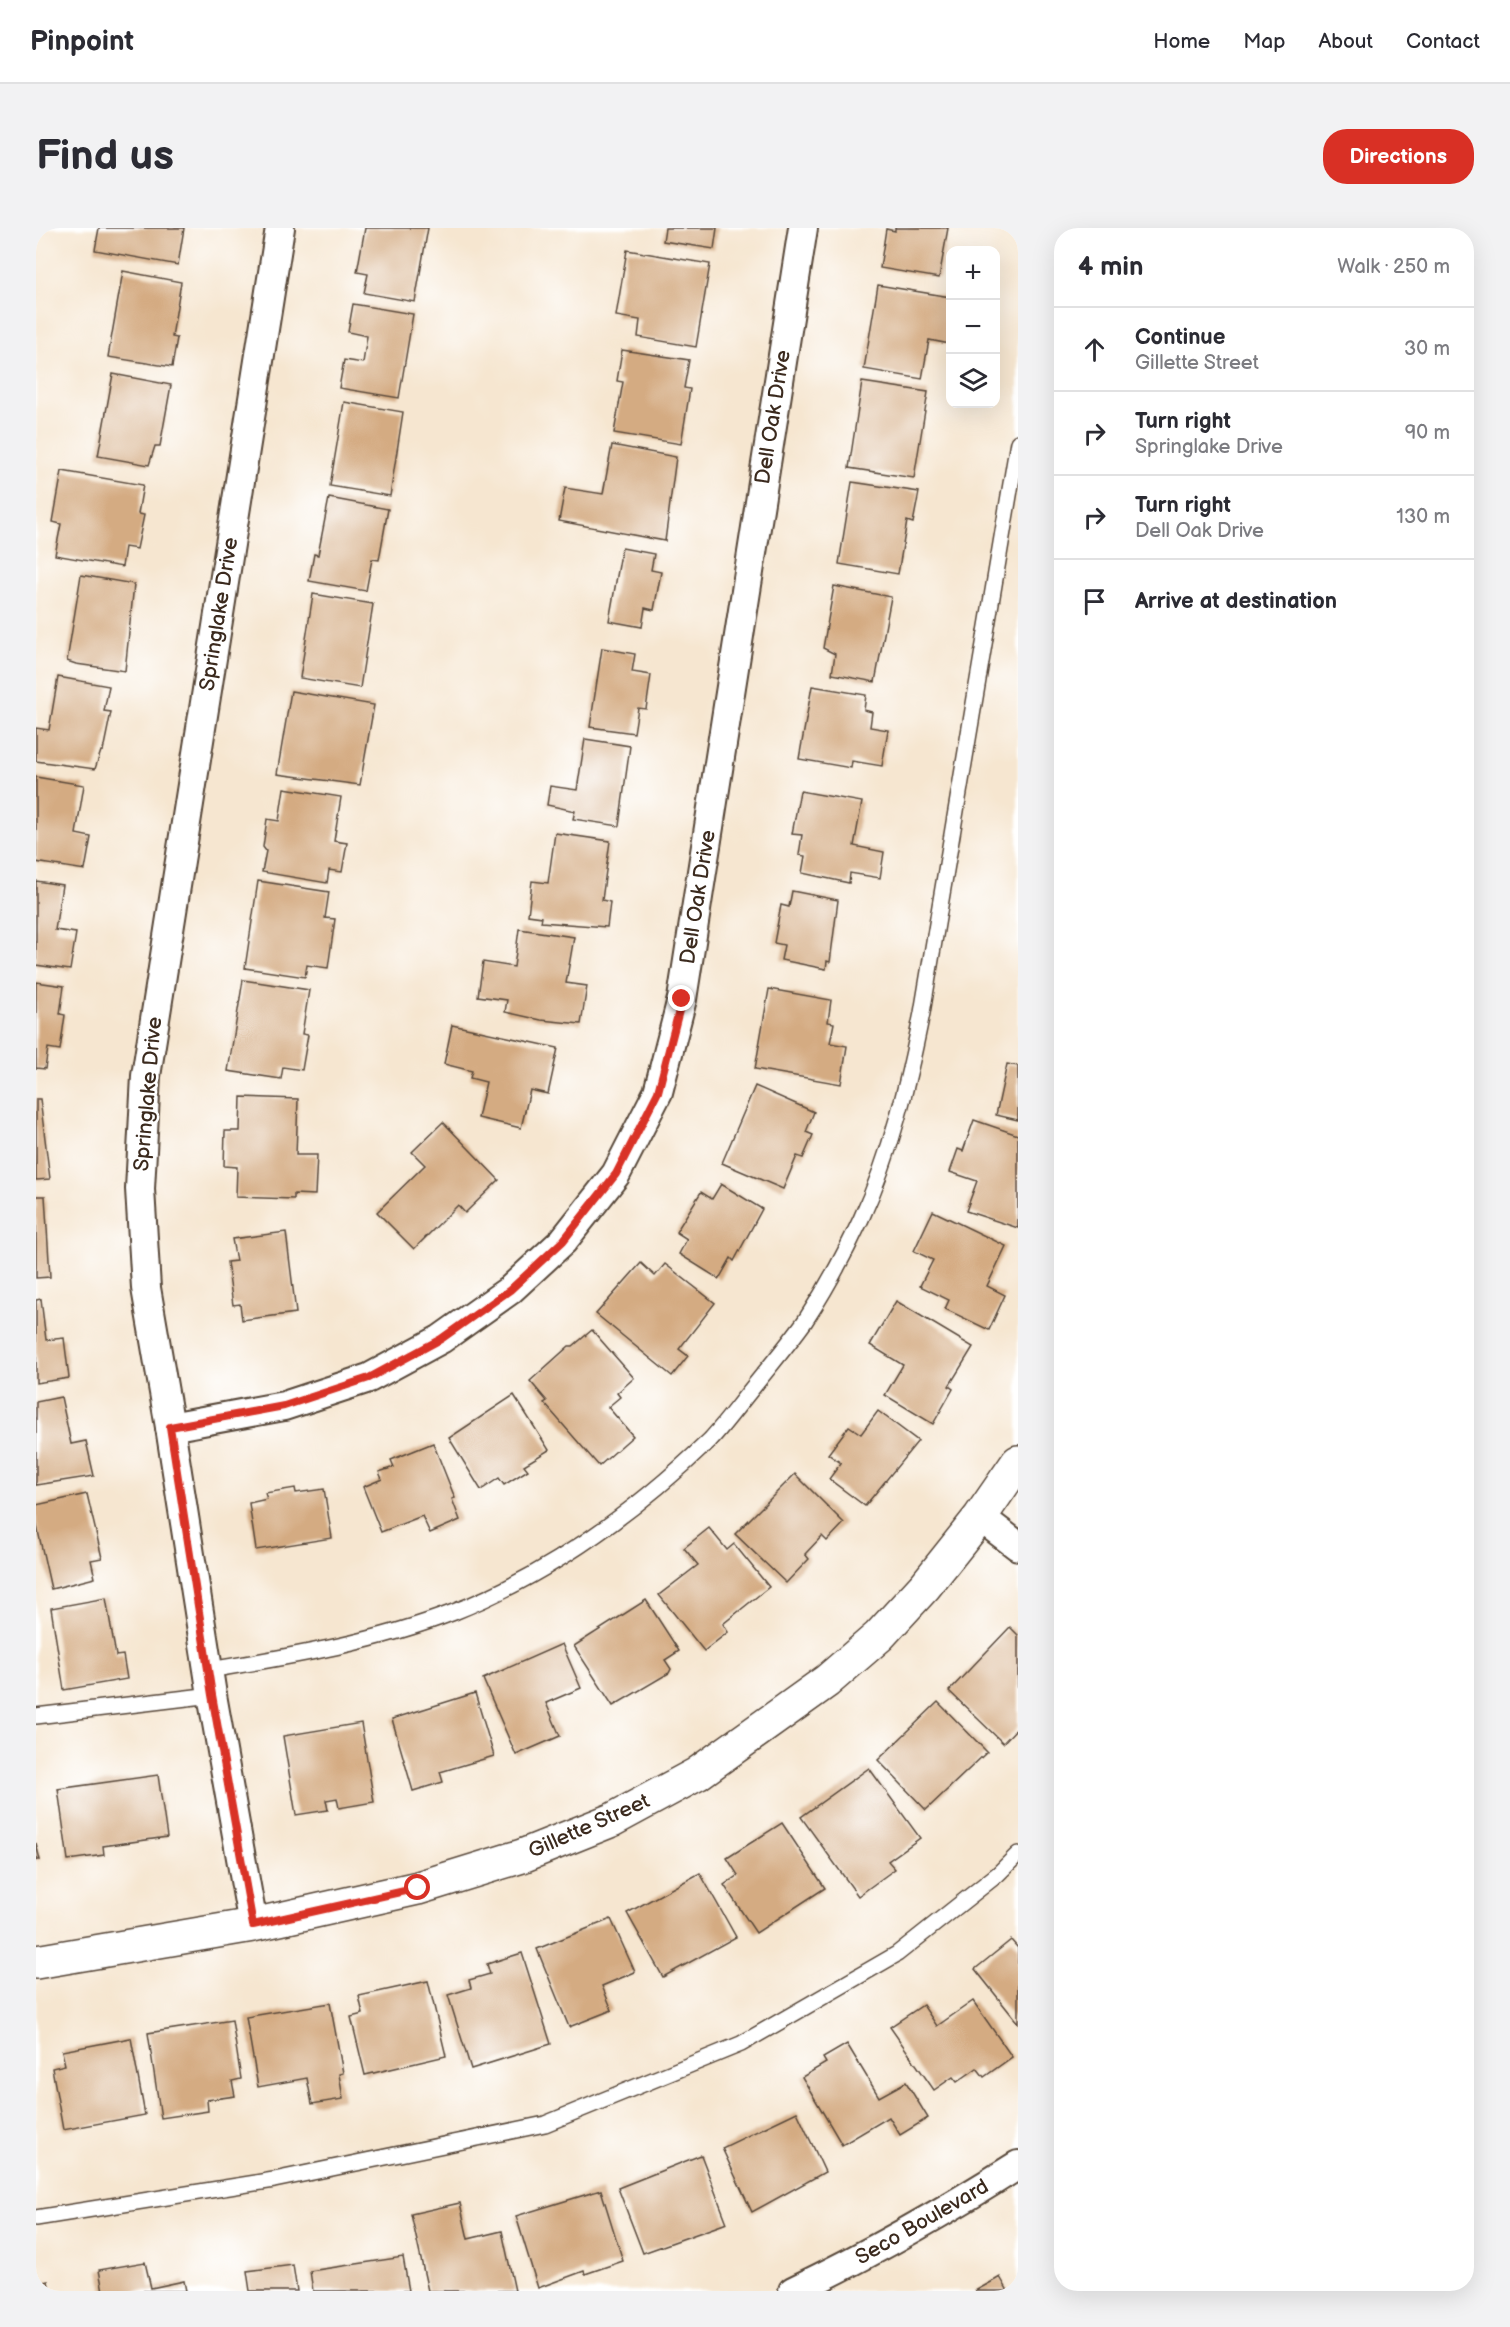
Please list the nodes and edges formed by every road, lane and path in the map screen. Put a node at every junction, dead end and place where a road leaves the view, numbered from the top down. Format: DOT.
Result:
graph roads {
  1 [pos="280,228"];
  2 [pos="803,228"];
  3 [pos="1018,442"];
  4 [pos="170,1427"];
  5 [pos="1018,1462"];
  6 [pos="980,1517"];
  7 [pos="1018,1546"];
  8 [pos="211,1683"];
  9 [pos="36,1716"];
  10 [pos="1018,1854"];
  11 [pos="253,1925"];
  12 [pos="36,1962"];
  13 [pos="1018,2165"];
  14 [pos="36,2218"];
  15 [pos="793,2291"];
  1 -- 4 [label="street, Springlake Drive"];
  2 -- 4 [label="street, Dell Oak Drive"];
  3 -- 8 [label="lane"];
  4 -- 8 [label="street, Springlake Drive"];
  5 -- 6 [label="street, Gillette Street"];
  6 -- 7 [label="street"];
  6 -- 11 [label="street, Gillette Street"];
  8 -- 9 [label="lane"];
  8 -- 11 [label="street, Springlake Drive"];
  10 -- 14 [label="lane"];
  11 -- 12 [label="street, Gillette Street"];
  13 -- 15 [label="street, Seco Boulevard"];
}
